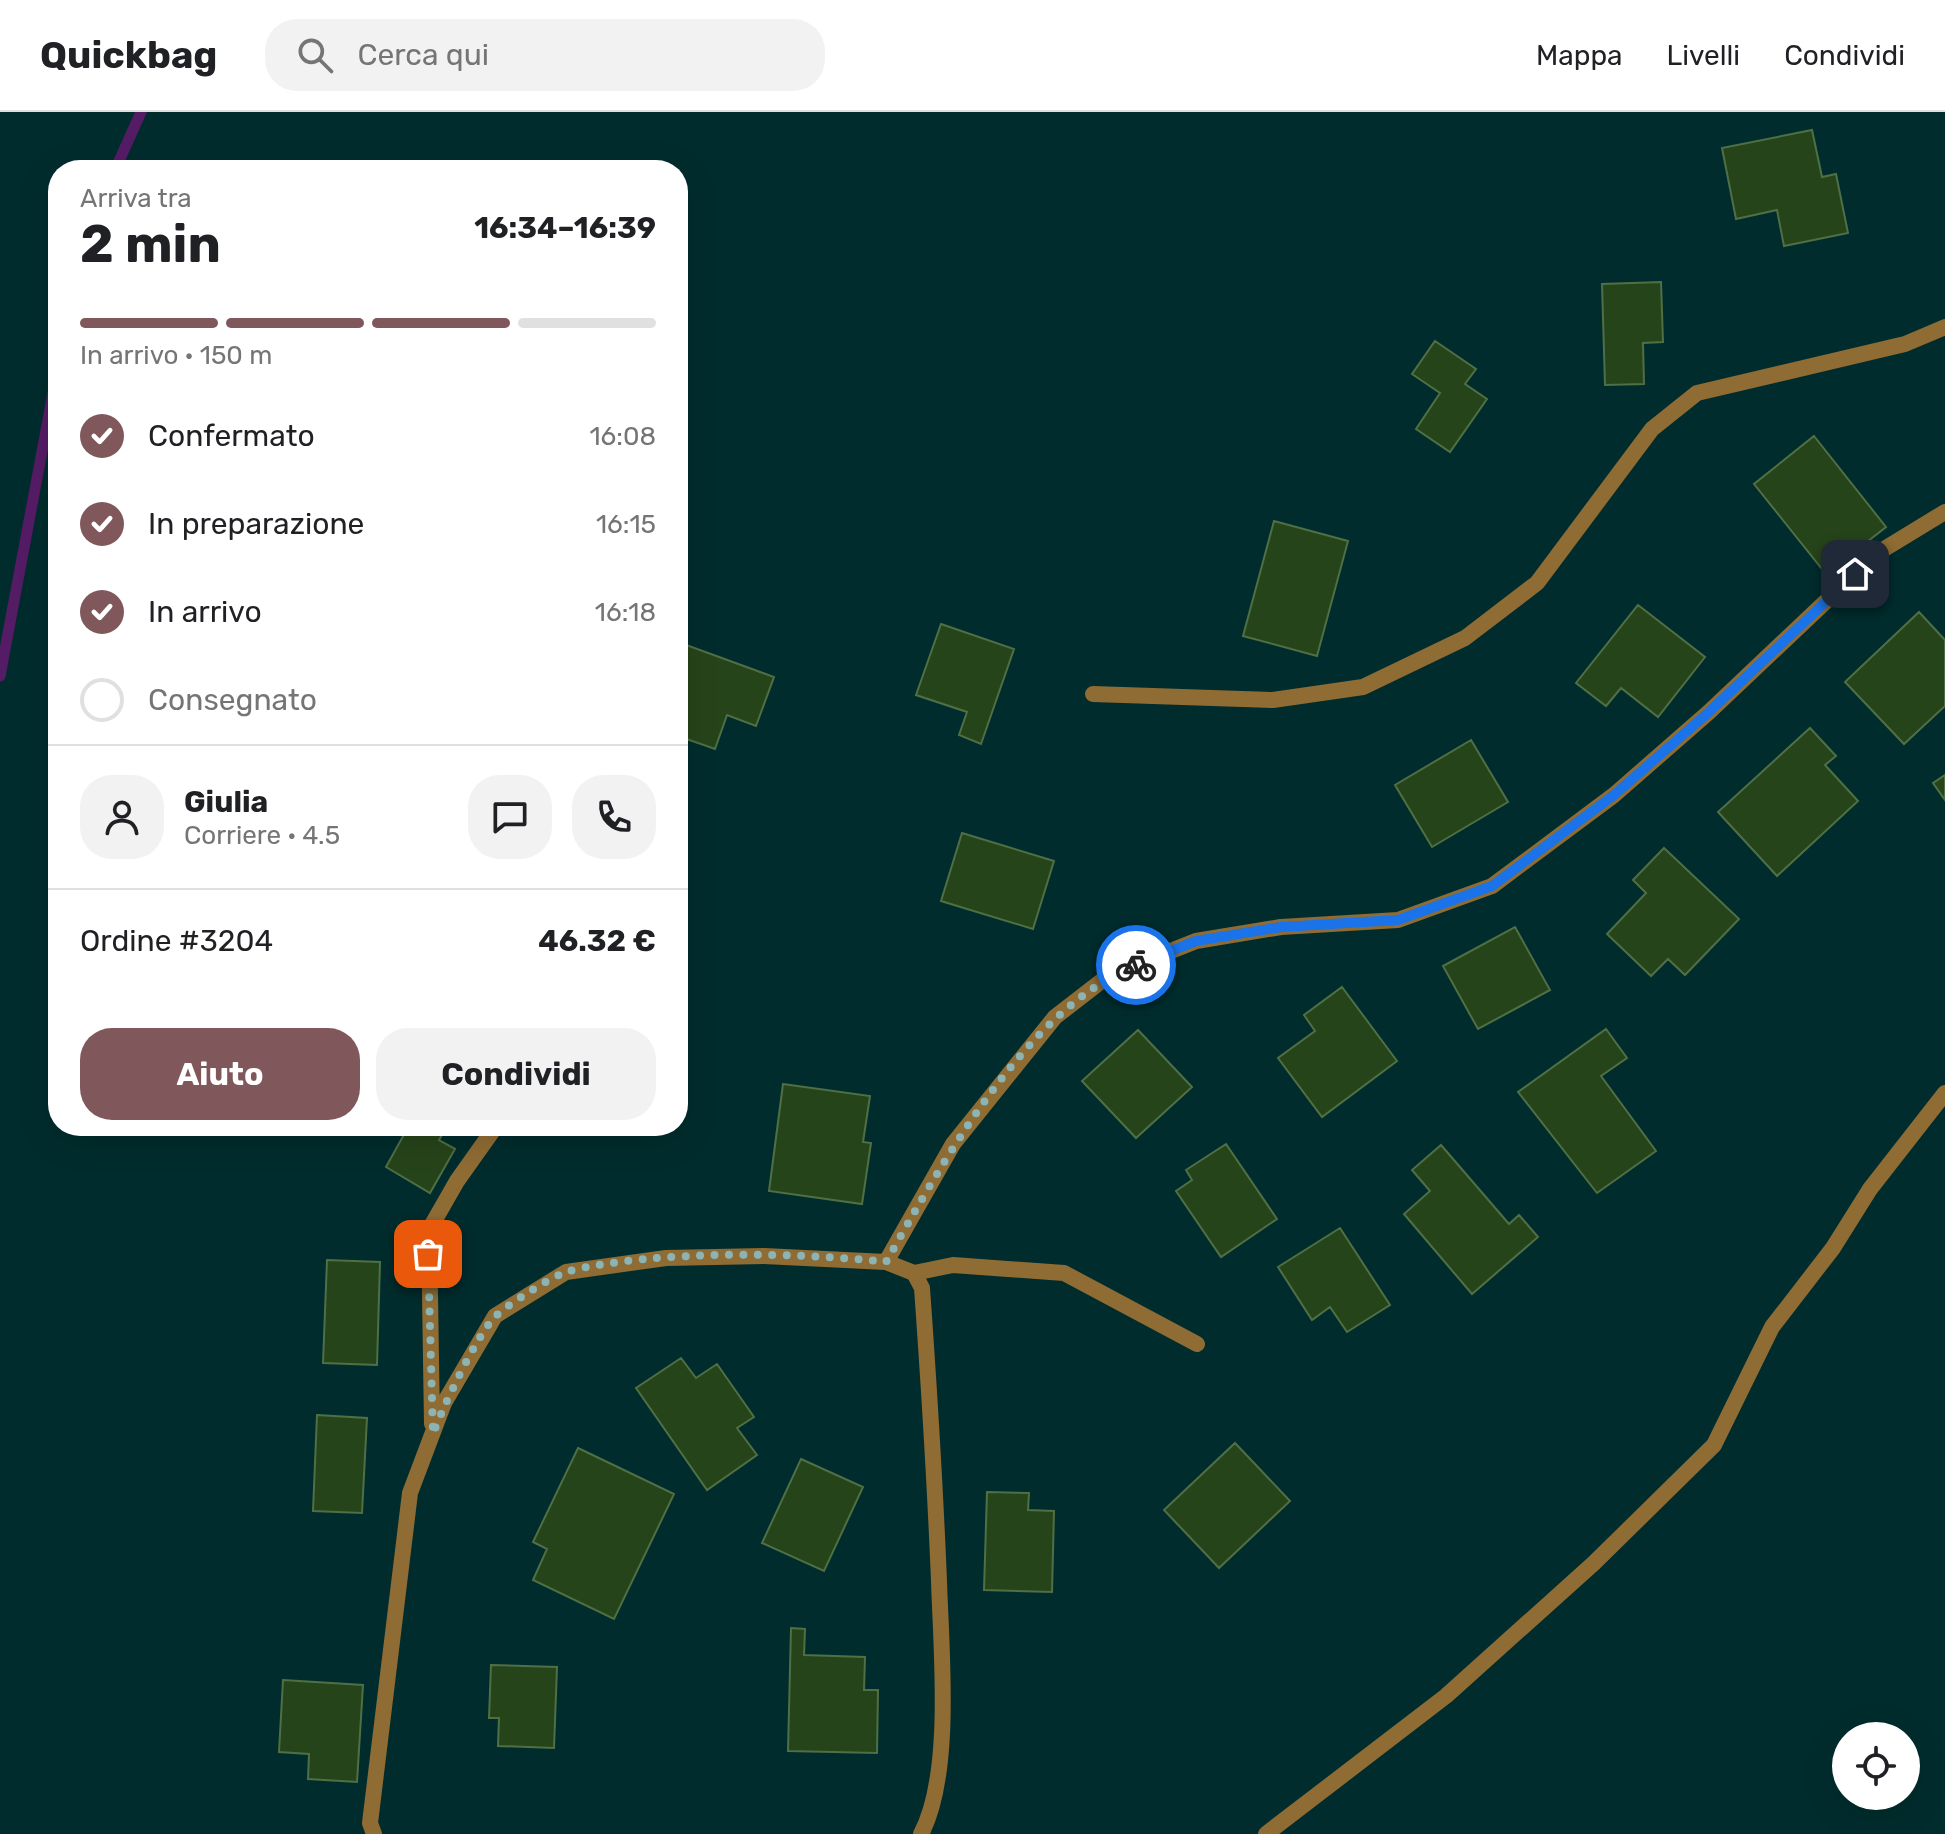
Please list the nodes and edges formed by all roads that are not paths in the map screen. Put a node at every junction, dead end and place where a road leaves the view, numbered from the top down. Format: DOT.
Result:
graph roads {
  1 [pos="1945,327"];
  2 [pos="1945,512"];
  3 [pos="1093,694"];
  4 [pos="1945,1093"];
  5 [pos="489,1136"];
  6 [pos="886,1262"];
  7 [pos="914,1273"];
  8 [pos="1197,1344"];
  9 [pos="433,1434"];
  10 [pos="374,1834"];
  11 [pos="921,1834"];
  12 [pos="1266,1834"];
  1 -- 3 [label="street"];
  2 -- 6 [label="street"];
  4 -- 12 [label="street"];
  5 -- 9 [label="street"];
  6 -- 7 [label="street"];
  6 -- 9 [label="street"];
  7 -- 8 [label="street"];
  7 -- 11 [label="street"];
  9 -- 10 [label="street"];
}
